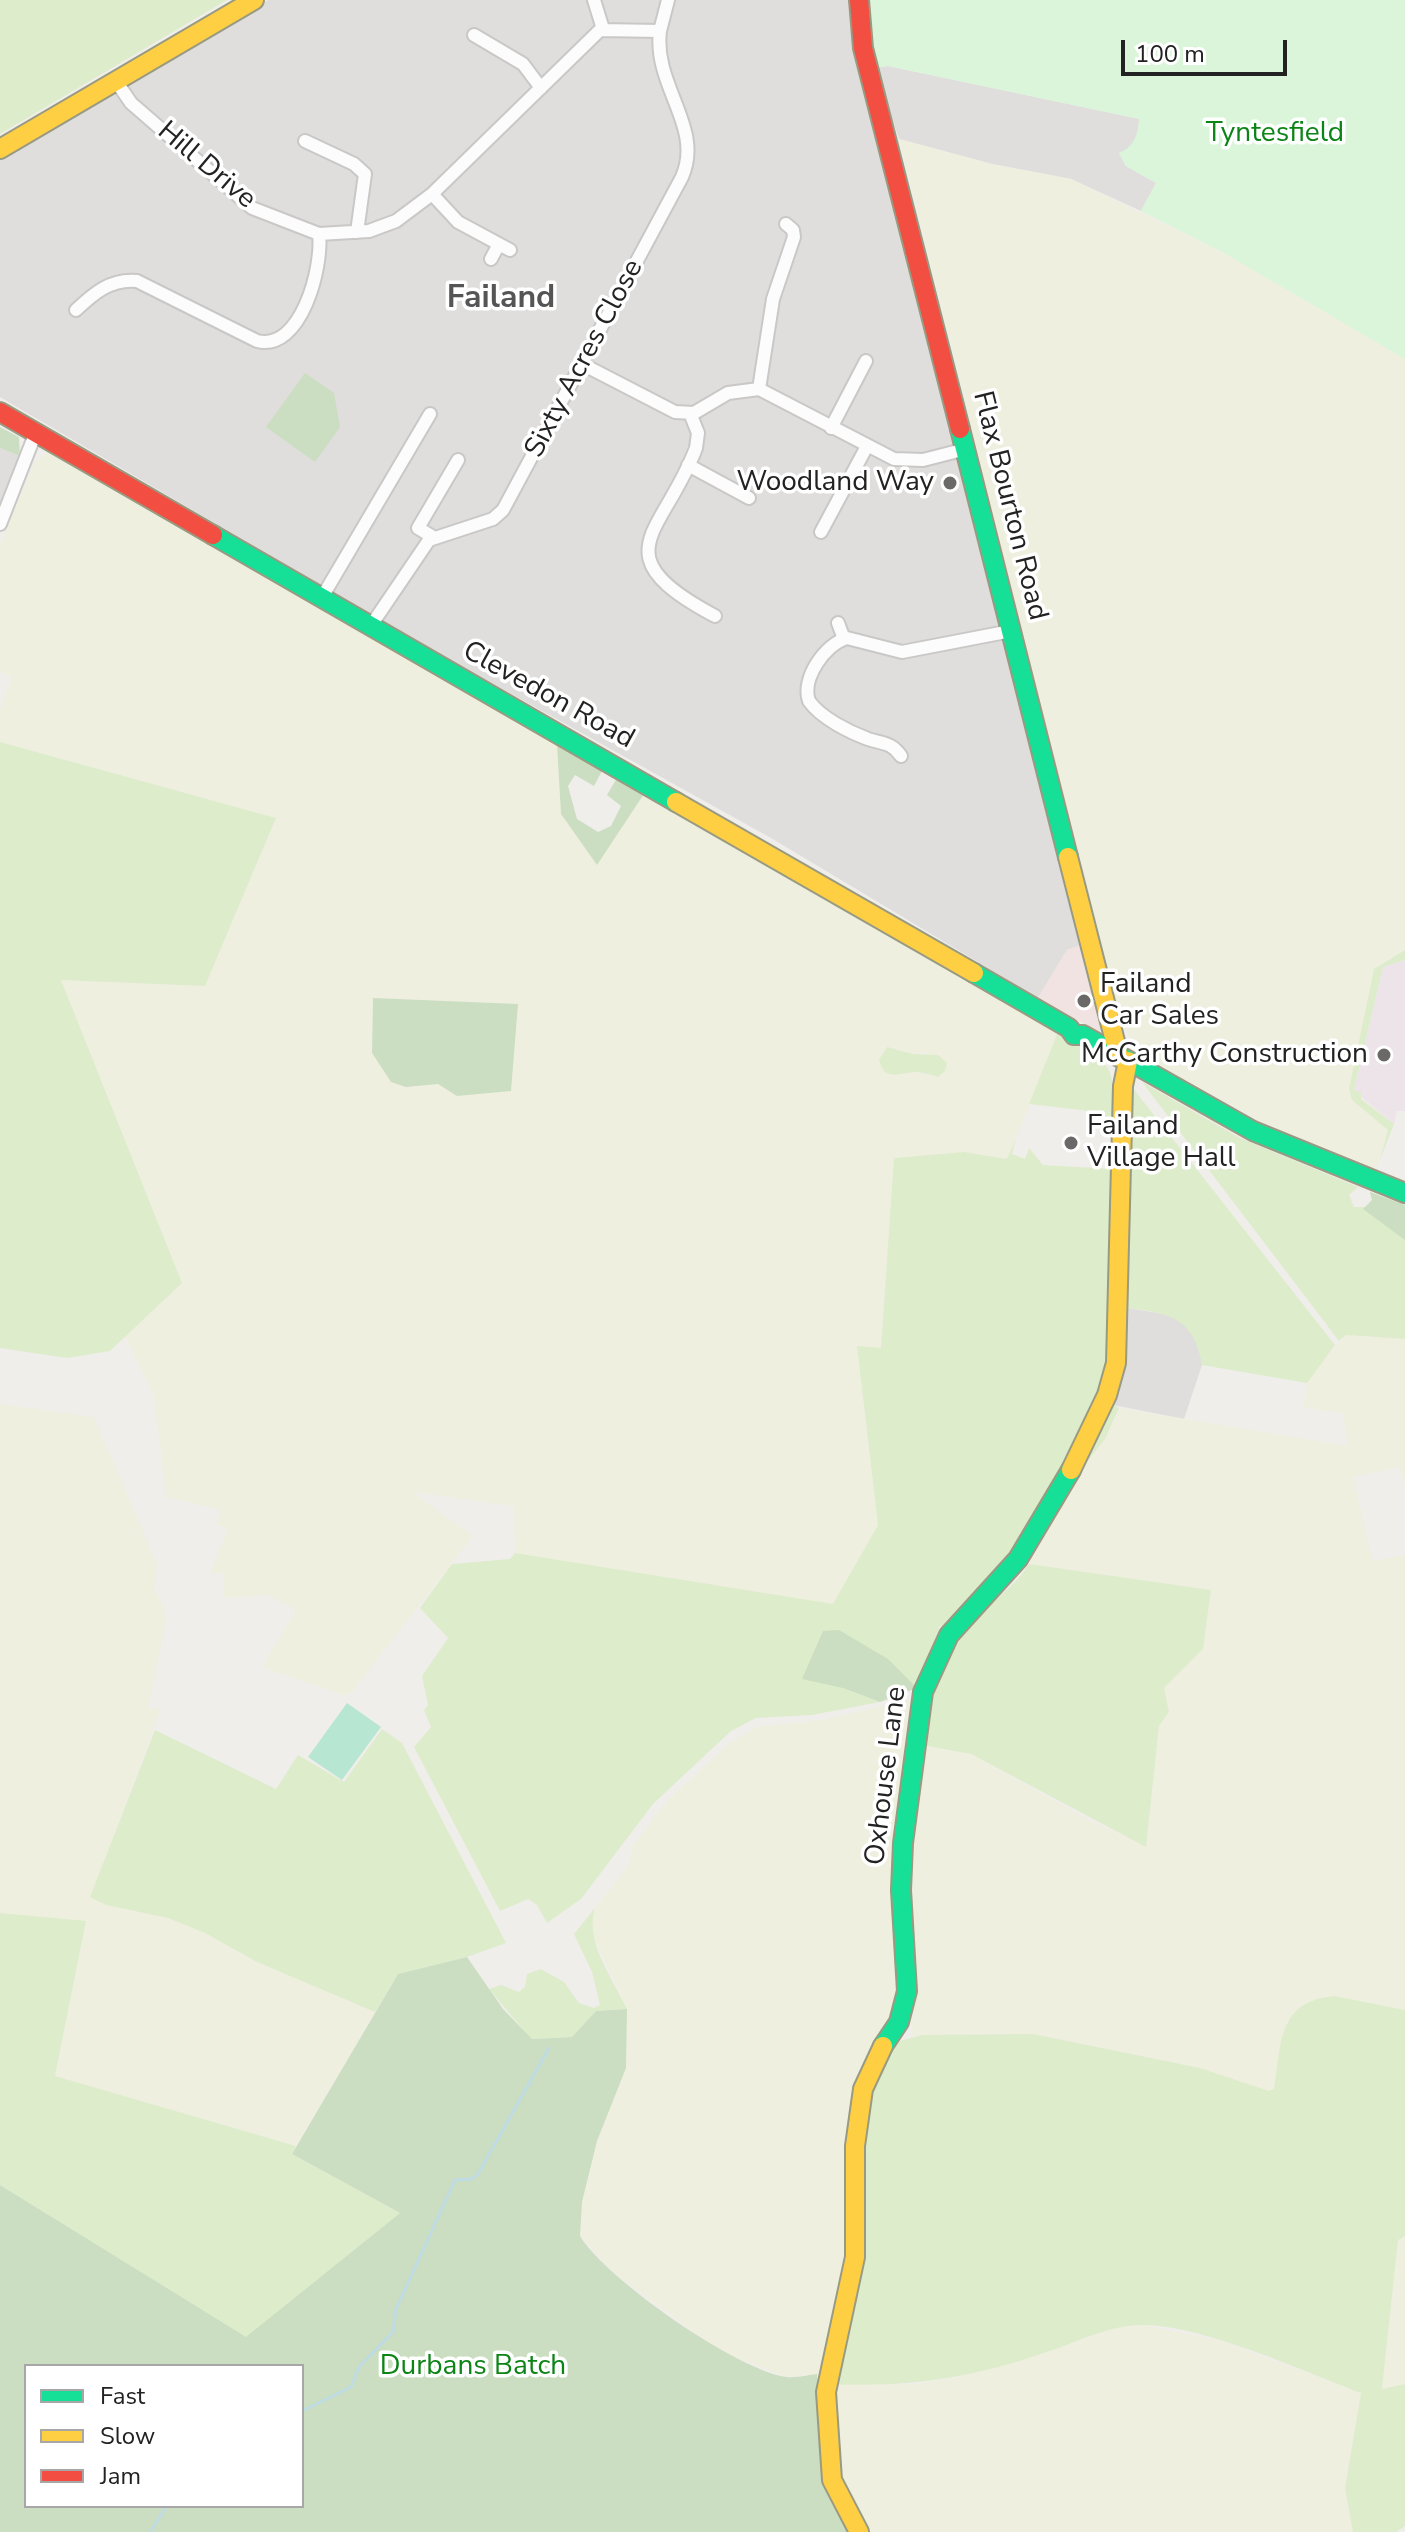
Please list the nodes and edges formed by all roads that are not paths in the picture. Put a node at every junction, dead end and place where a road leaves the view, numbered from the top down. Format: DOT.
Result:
graph roads {
  1 [pos="254,0"];
  2 [pos="594,0"];
  3 [pos="668,0"];
  4 [pos="859,0"];
  5 [pos="603,29"];
  6 [pos="660,31"];
  7 [pos="478,42"];
  8 [pos="116,81"];
  9 [pos="541,88"];
  10 [pos="305,141"];
  11 [pos="0,149"];
  12 [pos="432,194"];
  13 [pos="786,224"];
  14 [pos="357,232"];
  15 [pos="319,234"];
  16 [pos="491,259"];
  17 [pos="76,310"];
  18 [pos="866,361"];
  19 [pos="582,364"];
  20 [pos="847,368"];
  21 [pos="859,375"];
  22 [pos="759,389"];
  23 [pos="0,412"];
  24 [pos="690,413"];
  25 [pos="430,414"];
  26 [pos="831,428"];
  27 [pos="36,432"];
  28 [pos="866,448"];
  29 [pos="966,449"];
  30 [pos="458,460"];
  31 [pos="688,465"];
  32 [pos="741,499"];
  33 [pos="0,524"];
  34 [pos="821,532"];
  35 [pos="433,537"];
  36 [pos="321,599"];
  37 [pos="708,616"];
  38 [pos="838,623"];
  39 [pos="370,627"];
  40 [pos="1011,631"];
  41 [pos="844,639"];
  42 [pos="901,756"];
  43 [pos="1118,1056"];
  44 [pos="1405,1193"];
  45 [pos="859,2532"];
  1 -- 8 [label="street"];
  2 -- 5 [label="street"];
  3 -- 6 [label="street, Sixty Acres Close"];
  4 -- 29 [label="street, Flax Bourton Road"];
  5 -- 6 [label="street"];
  5 -- 9 [label="street, Hill Drive"];
  6 -- 19 [label="street, Sixty Acres Close"];
  7 -- 9 [label="street"];
  8 -- 11 [label="street"];
  8 -- 15 [label="street, Hill Drive"];
  9 -- 12 [label="street, Hill Drive"];
  10 -- 14 [label="street"];
  12 -- 14 [label="street, Hill Drive"];
  12 -- 16 [label="street"];
  13 -- 22 [label="street"];
  14 -- 15 [label="street, Hill Drive"];
  15 -- 17 [label="street"];
  18 -- 21 [label="street"];
  19 -- 24 [label="street"];
  19 -- 35 [label="street, Sixty Acres Close"];
  20 -- 21 [label="street"];
  21 -- 26 [label="street"];
  22 -- 24 [label="street"];
  22 -- 26 [label="street"];
  23 -- 27 [label="street, Clevedon Road"];
  24 -- 31 [label="street"];
  25 -- 36 [label="street"];
  26 -- 28 [label="street"];
  27 -- 33 [label="street"];
  27 -- 36 [label="street, Clevedon Road"];
  28 -- 29 [label="street"];
  28 -- 34 [label="street"];
  29 -- 40 [label="street, Flax Bourton Road"];
  30 -- 35 [label="street"];
  31 -- 32 [label="street"];
  31 -- 37 [label="street"];
  35 -- 39 [label="street"];
  36 -- 39 [label="street, Clevedon Road"];
  38 -- 41 [label="street"];
  39 -- 43 [label="street, Clevedon Road"];
  40 -- 41 [label="street"];
  40 -- 43 [label="street, Flax Bourton Road"];
  41 -- 42 [label="street"];
  43 -- 44 [label="street, Clevedon Road"];
  43 -- 45 [label="street, Oxhouse Lane"];
}
